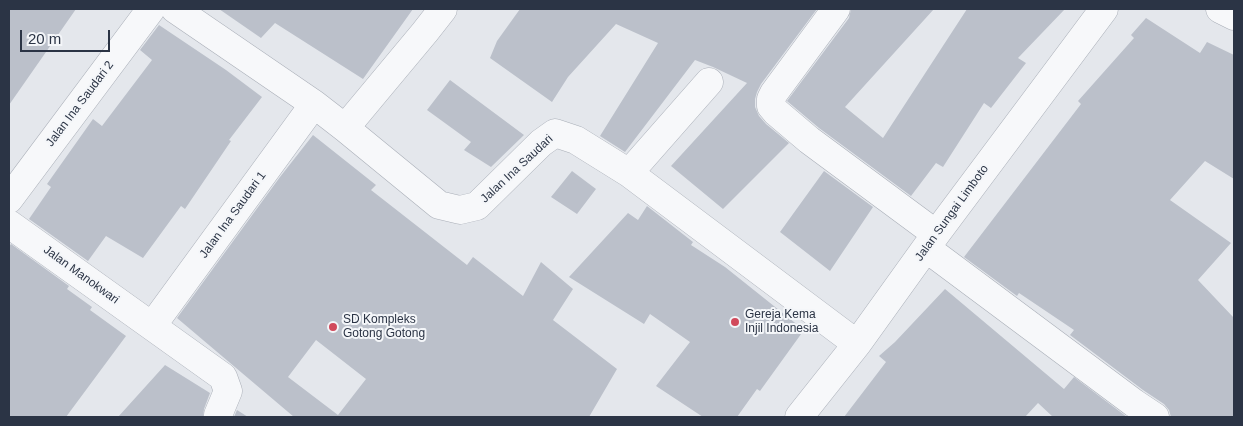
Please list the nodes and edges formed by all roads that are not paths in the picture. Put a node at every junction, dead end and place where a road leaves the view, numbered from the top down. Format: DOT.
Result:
graph roads {
  1 [pos="151,9"];
  2 [pos="175,9"];
  3 [pos="442,9"];
  4 [pos="836,9"];
  5 [pos="1104,9"];
  6 [pos="1220,9"];
  7 [pos="1234,16"];
  8 [pos="709,82"];
  9 [pos="314,104"];
  10 [pos="345,128"];
  11 [pos="629,173"];
  12 [pos="9,199"];
  13 [pos="9,224"];
  14 [pos="931,241"];
  15 [pos="152,326"];
  16 [pos="857,344"];
  17 [pos="219,416"];
  18 [pos="799,417"];
  19 [pos="1155,417"];
  1 -- 12 [label="street, Jalan Ina Saudari 2"];
  2 -- 9 [label="street, Jalan Ina Saudari"];
  3 -- 10 [label="street"];
  4 -- 14 [label="street"];
  5 -- 14 [label="street, Jalan Sungai Limboto"];
  6 -- 7 [label="street"];
  8 -- 11 [label="street"];
  9 -- 10 [label="street, Jalan Ina Saudari"];
  9 -- 15 [label="street, Jalan Ina Saudari 1"];
  10 -- 11 [label="street, Jalan Ina Saudari"];
  11 -- 16 [label="street, Jalan Ina Saudari"];
  13 -- 15 [label="street, Jalan Manokwari"];
  14 -- 16 [label="street, Jalan Sungai Limboto"];
  14 -- 19 [label="street"];
  15 -- 17 [label="street, Jalan Manokwari"];
  16 -- 18 [label="street, Jalan Sungai Limboto"];
}
